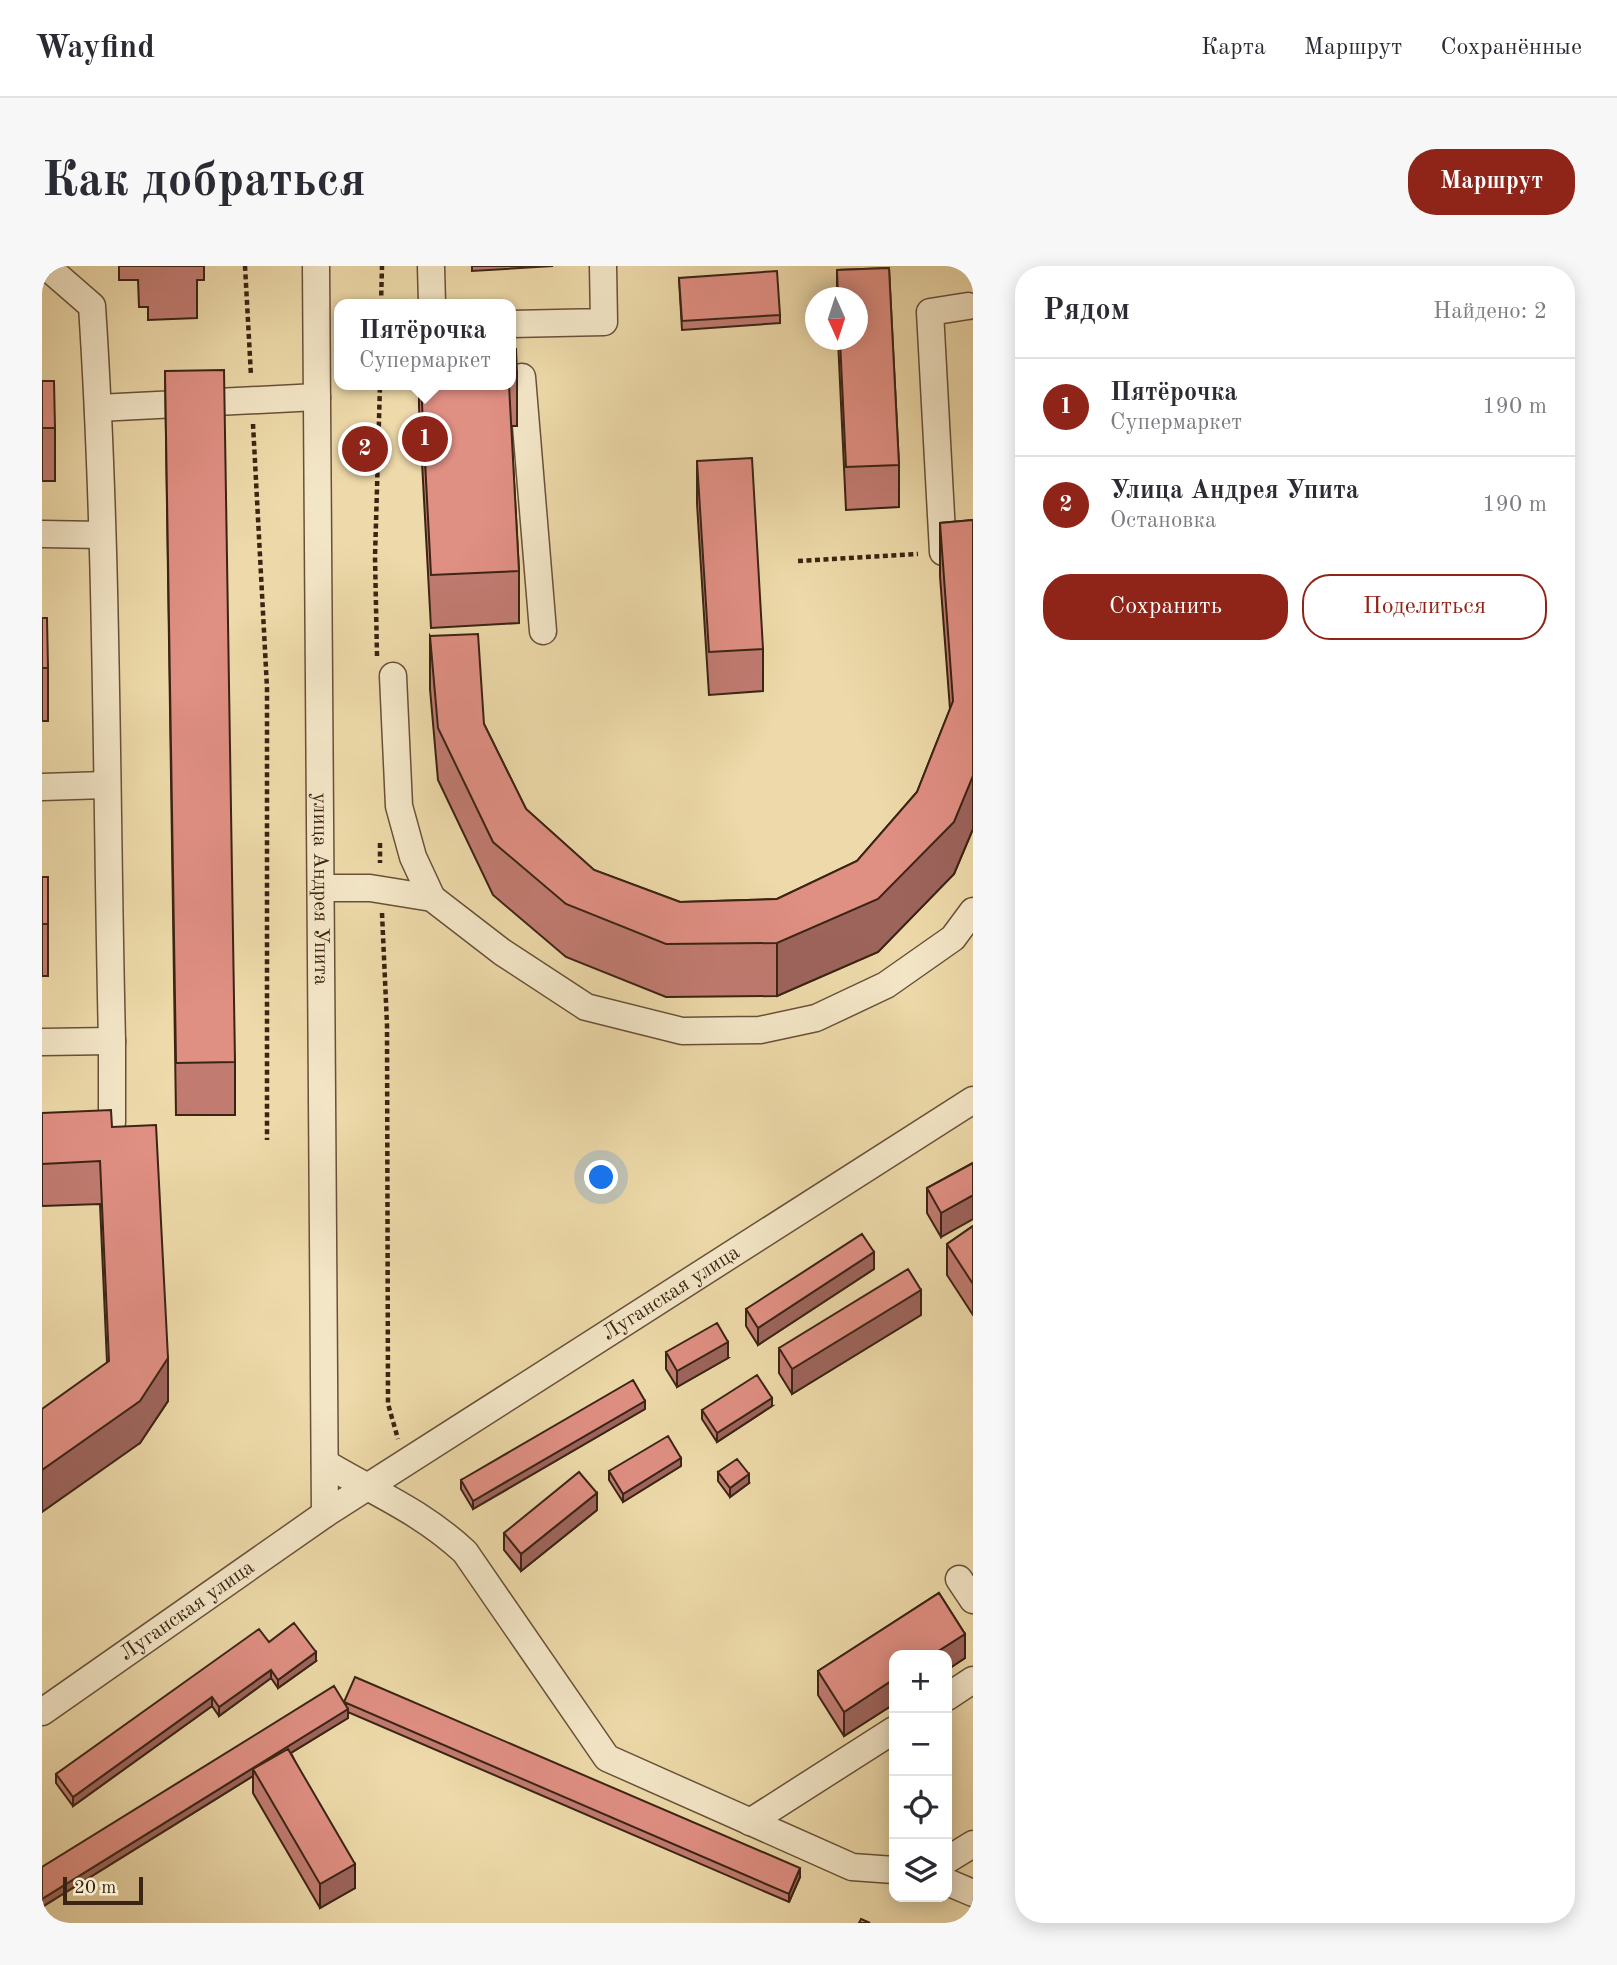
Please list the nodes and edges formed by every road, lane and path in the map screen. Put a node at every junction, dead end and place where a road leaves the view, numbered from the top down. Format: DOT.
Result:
graph roads {
  1 [pos="46,266"];
  2 [pos="245,266"];
  3 [pos="316,266"];
  4 [pos="382,266"];
  5 [pos="431,266"];
  6 [pos="603,266"];
  7 [pos="381,299"];
  8 [pos="432,299"];
  9 [pos="968,306"];
  10 [pos="516,324"];
  11 [pos="522,377"];
  12 [pos="380,390"];
  13 [pos="317,397"];
  14 [pos="252,401"];
  15 [pos="98,408"];
  16 [pos="42,534"];
  17 [pos="102,535"];
  18 [pos="973,551"];
  19 [pos="943,552"];
  20 [pos="798,561"];
  21 [pos="543,631"];
  22 [pos="385,672"];
  23 [pos="106,785"];
  24 [pos="42,787"];
  25 [pos="380,834"];
  26 [pos="321,888"];
  27 [pos="381,889"];
  28 [pos="432,898"];
  29 [pos="973,911"];
  30 [pos="112,1041"];
  31 [pos="42,1042"];
  32 [pos="973,1100"];
  33 [pos="112,1122"];
  34 [pos="267,1140"];
  35 [pos="325,1463"];
  36 [pos="405,1463"];
  37 [pos="368,1487"];
  38 [pos="326,1514"];
  39 [pos="973,1680"];
  40 [pos="952,1694"];
  41 [pos="42,1712"];
  42 [pos="889,1733"];
  43 [pos="750,1822"];
  44 [pos="973,1844"];
  45 [pos="952,1857"];
  46 [pos="889,1870"];
  47 [pos="952,1884"];
  48 [pos="973,1893"];
  1 -- 15 [label="street"];
  2 -- 14 [label="path"];
  3 -- 13 [label="street, улица Андрея Упита"];
  4 -- 7 [label="path"];
  5 -- 8 [label="street"];
  6 -- 10 [label="street"];
  9 -- 19 [label="street"];
  11 -- 21 [label="street"];
  12 -- 22 [label="path"];
  13 -- 14 [label="street"];
  13 -- 26 [label="street, улица Андрея Упита"];
  14 -- 15 [label="street"];
  14 -- 34 [label="path"];
  15 -- 17 [label="street"];
  16 -- 17 [label="street"];
  17 -- 23 [label="street"];
  18 -- 19 [label="street"];
  19 -- 20 [label="path"];
  22 -- 28 [label="street"];
  23 -- 24 [label="street"];
  23 -- 30 [label="street"];
  25 -- 27 [label="path"];
  26 -- 27 [label="street"];
  26 -- 35 [label="street, улица Андрея Упита"];
  27 -- 28 [label="street"];
  27 -- 36 [label="path"];
  28 -- 29 [label="street"];
  30 -- 31 [label="street"];
  30 -- 33 [label="street"];
  32 -- 36 [label="street, Луганская улица"];
  35 -- 37 [label="street"];
  35 -- 38 [label="street, улица Андрея Упита"];
  36 -- 37 [label="street, Луганская улица"];
  37 -- 38 [label="street, Луганская улица"];
  37 -- 43 [label="street"];
  38 -- 41 [label="street, Луганская улица"];
  39 -- 40 [label="street"];
  42 -- 43 [label="street"];
  43 -- 46 [label="street"];
  44 -- 45 [label="street"];
  47 -- 48 [label="street"];
}
